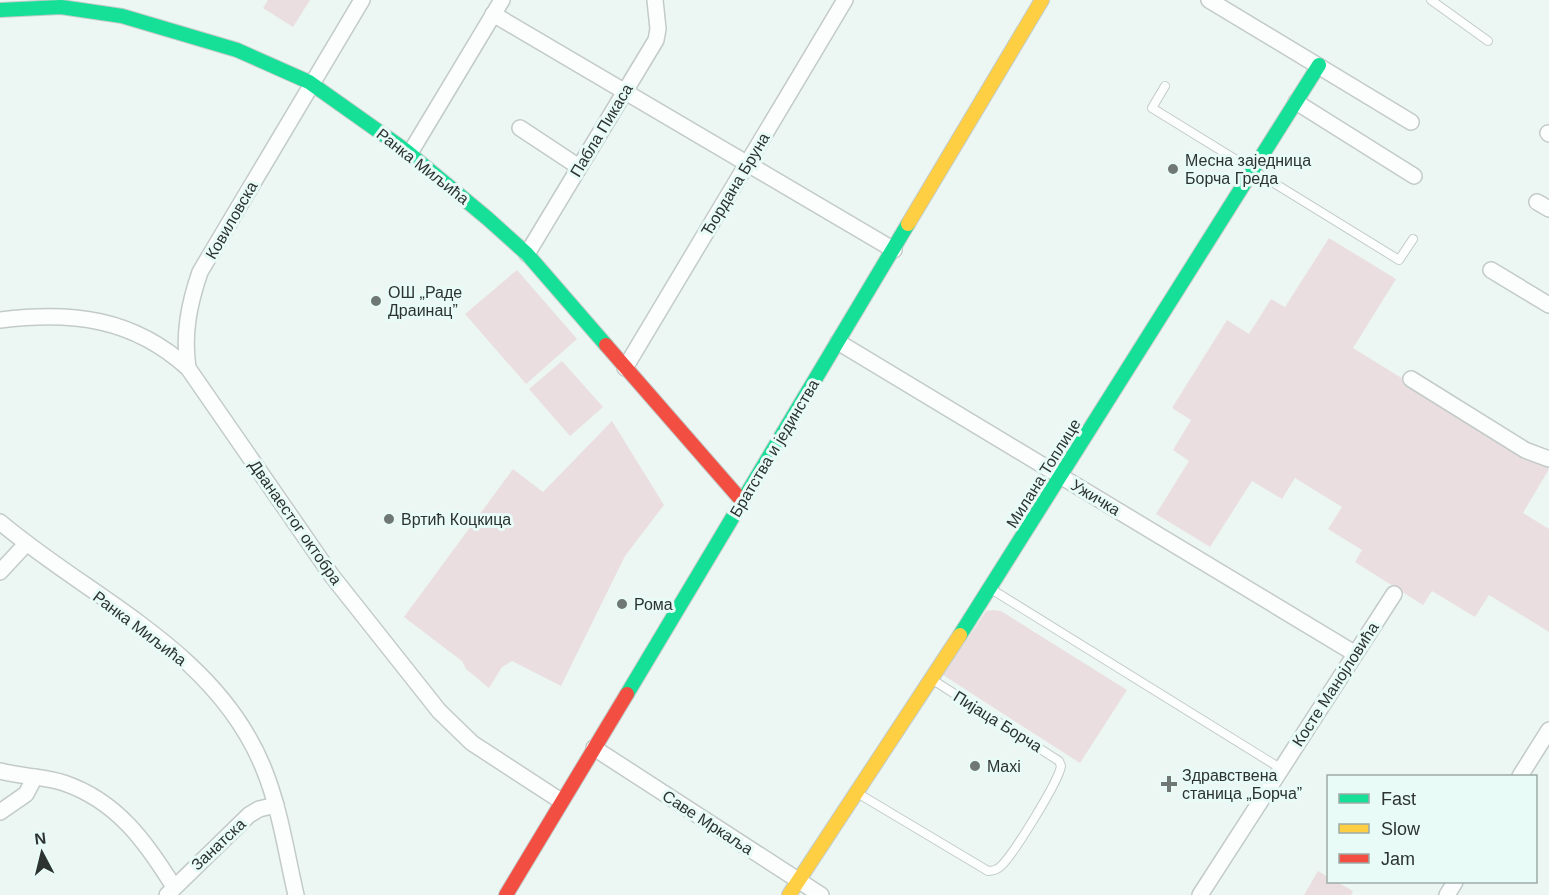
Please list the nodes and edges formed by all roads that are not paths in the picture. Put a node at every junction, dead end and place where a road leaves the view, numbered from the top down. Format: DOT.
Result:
graph roads {
  1 [pos="362,0"];
  2 [pos="502,0"];
  3 [pos="655,0"];
  4 [pos="845,0"];
  5 [pos="1042,0"];
  6 [pos="1209,0"];
  7 [pos="1431,0"];
  8 [pos="0,10"];
  9 [pos="493,14"];
  10 [pos="1488,40"];
  11 [pos="1319,65"];
  12 [pos="310,83"];
  13 [pos="1165,86"];
  14 [pos="624,91"];
  15 [pos="1296,102"];
  16 [pos="1410,122"];
  17 [pos="520,128"];
  18 [pos="410,153"];
  19 [pos="747,164"];
  20 [pos="579,167"];
  21 [pos="1255,171"];
  22 [pos="1414,176"];
  23 [pos="1413,239"];
  24 [pos="894,250"];
  25 [pos="527,254"];
  26 [pos="1491,270"];
  27 [pos="1549,305"];
  28 [pos="0,320"];
  29 [pos="837,342"];
  30 [pos="188,368"];
  31 [pos="625,368"];
  32 [pos="1411,379"];
  33 [pos="1549,459"];
  34 [pos="1061,475"];
  35 [pos="742,501"];
  36 [pos="0,522"];
  37 [pos="26,544"];
  38 [pos="0,572"];
  39 [pos="990,589"];
  40 [pos="1394,594"];
  41 [pos="1354,653"];
  42 [pos="932,679"];
  43 [pos="1549,730"];
  44 [pos="594,748"];
  45 [pos="1280,768"];
  46 [pos="0,771"];
  47 [pos="1521,775"];
  48 [pos="35,777"];
  49 [pos="855,792"];
  50 [pos="561,801"];
  51 [pos="276,805"];
  52 [pos="0,812"];
  53 [pos="799,880"];
  54 [pos="170,891"];
  55 [pos="296,895"];
  56 [pos="506,895"];
  57 [pos="789,895"];
  58 [pos="821,895"];
  59 [pos="1200,895"];
  1 -- 12 [label="street, Ковиловска"];
  2 -- 9 [label="street"];
  3 -- 14 [label="street, Пабла Пикаса"];
  4 -- 19 [label="street, Ђордана Бруна"];
  5 -- 24 [label="street, Братства и јединства"];
  6 -- 11 [label="street"];
  7 -- 10 [label="lane"];
  8 -- 12 [label="street, Ранка Миљића"];
  9 -- 14 [label="street"];
  9 -- 18 [label="street"];
  11 -- 15 [label="street, Милана Топлице"];
  11 -- 16 [label="street"];
  12 -- 18 [label="street, Ранка Миљића"];
  12 -- 30 [label="street, Ковиловска"];
  13 -- 21 [label="lane"];
  14 -- 19 [label="street"];
  14 -- 20 [label="street, Пабла Пикаса"];
  15 -- 21 [label="street, Милана Топлице"];
  15 -- 22 [label="street"];
  17 -- 20 [label="street"];
  18 -- 25 [label="street, Ранка Миљића"];
  19 -- 24 [label="street"];
  19 -- 31 [label="street, Ђордана Бруна"];
  20 -- 25 [label="street, Пабла Пикаса"];
  21 -- 23 [label="lane"];
  21 -- 34 [label="street, Милана Топлице"];
  24 -- 29 [label="street, Братства и јединства"];
  25 -- 31 [label="street, Ранка Миљића"];
  26 -- 27 [label="street"];
  28 -- 30 [label="street, Дванаестог октобра"];
  29 -- 34 [label="street, Ужичка"];
  29 -- 35 [label="street, Братства и јединства"];
  30 -- 50 [label="street, Дванаестог октобра"];
  31 -- 35 [label="street, Ранка Миљића"];
  32 -- 33 [label="street"];
  34 -- 39 [label="street, Милана Топлице"];
  34 -- 41 [label="street, Ужичка"];
  35 -- 44 [label="street, Братства и јединства"];
  36 -- 37 [label="street, Ранка Миљића"];
  37 -- 38 [label="street"];
  37 -- 51 [label="street, Ранка Миљића"];
  39 -- 42 [label="street, Милана Топлице"];
  39 -- 45 [label="lane"];
  40 -- 41 [label="street, Косте Манојловића"];
  41 -- 45 [label="street, Косте Манојловића"];
  42 -- 49 [label="street, Милана Топлице"];
  42 -- 49 [label="lane, Пијаца Борча"];
  43 -- 47 [label="street"];
  44 -- 50 [label="street, Братства и јединства"];
  44 -- 53 [label="street, Саве Мркаља"];
  45 -- 59 [label="street, Косте Манојловића"];
  46 -- 48 [label="street"];
  48 -- 52 [label="street"];
  48 -- 54 [label="street"];
  49 -- 53 [label="street, Милана Топлице"];
  50 -- 56 [label="street, Братства и јединства"];
  51 -- 54 [label="street, Занатска"];
  51 -- 55 [label="street, Ранка Миљића"];
  53 -- 57 [label="street, Милана Топлице"];
  53 -- 58 [label="street, Саве Мркаља"];
}
